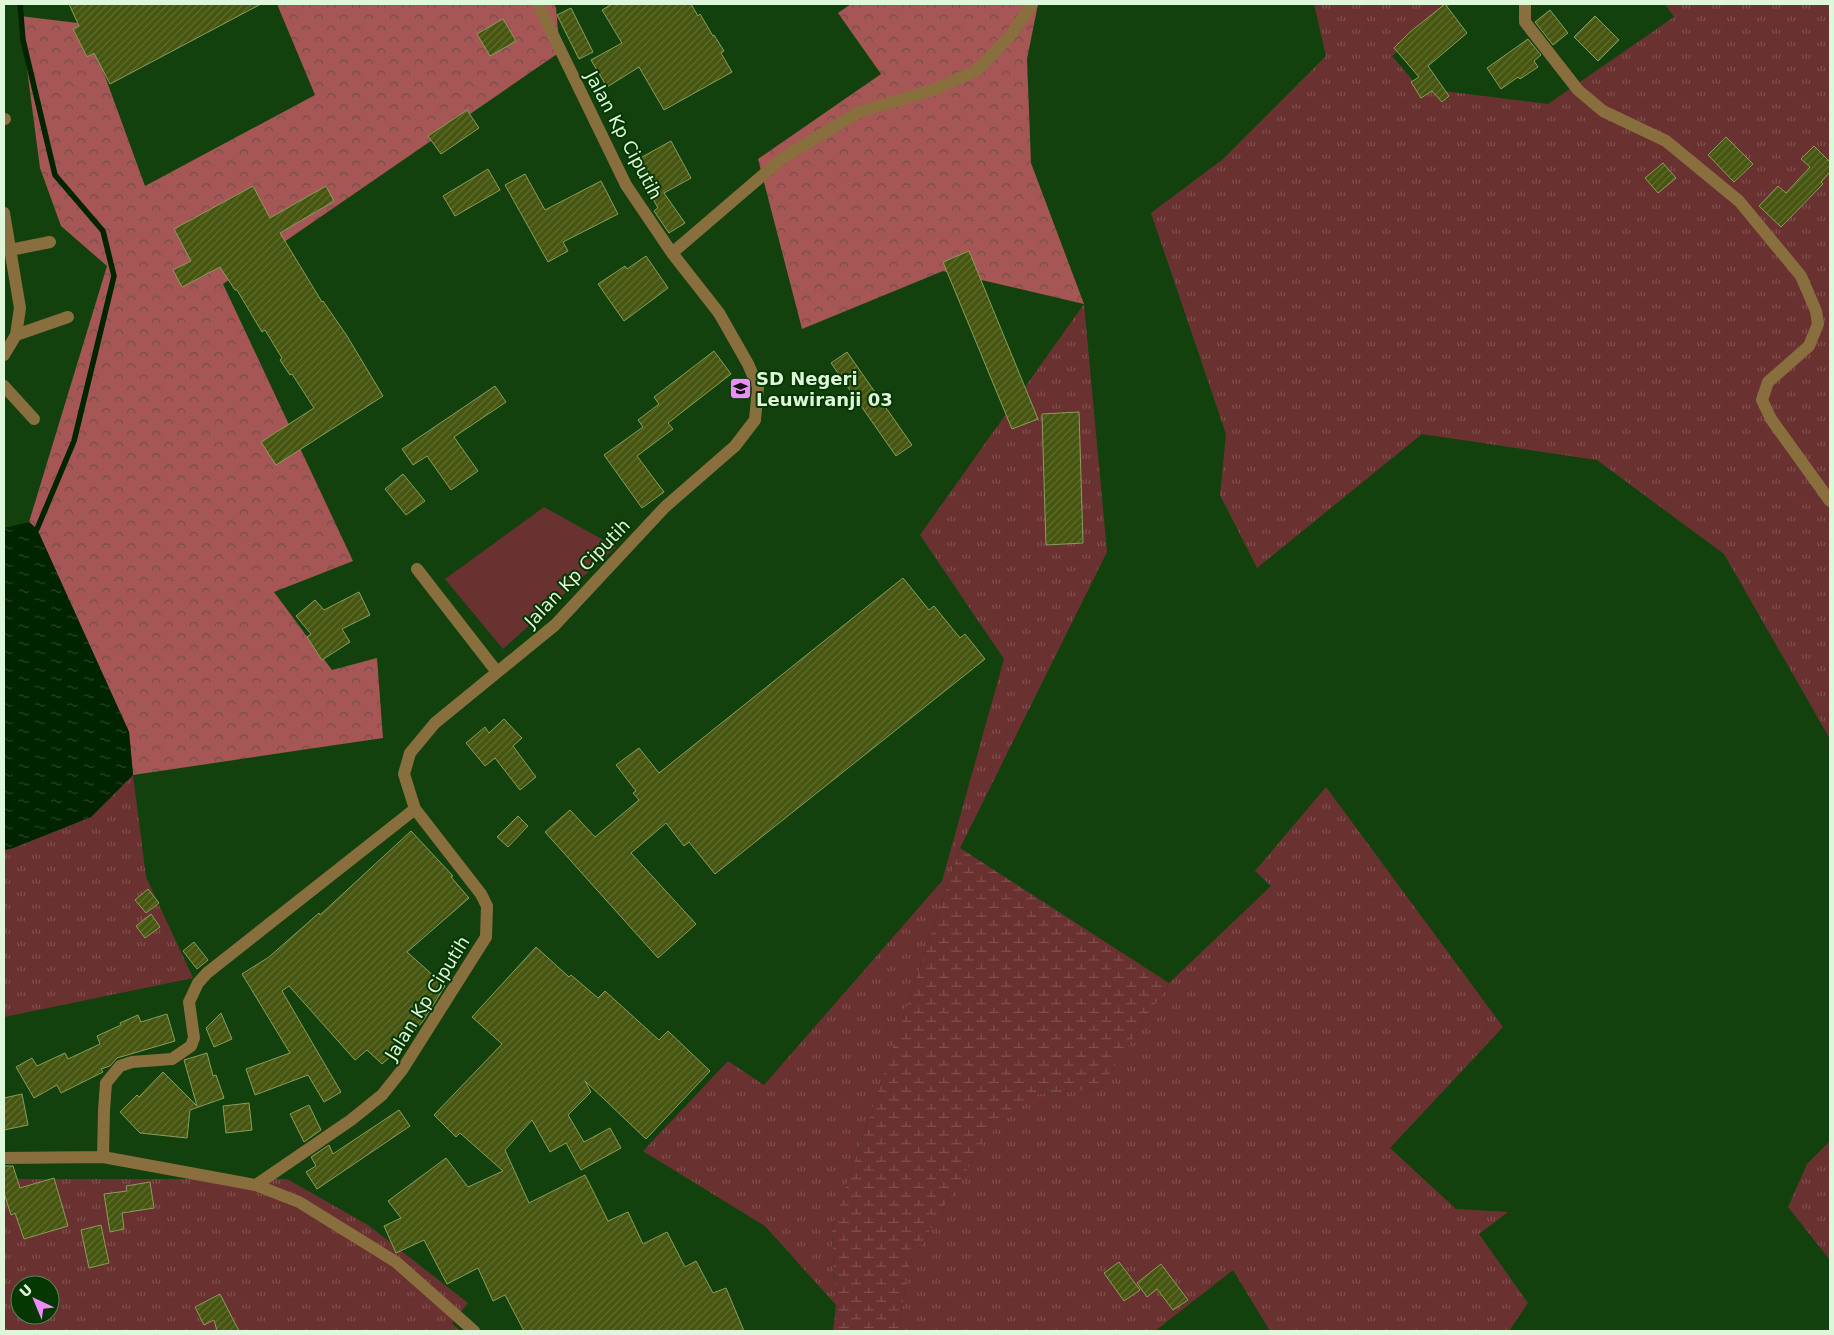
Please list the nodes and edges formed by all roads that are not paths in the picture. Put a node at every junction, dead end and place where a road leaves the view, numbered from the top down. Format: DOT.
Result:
graph roads {
  1 [pos="538,4"];
  2 [pos="1032,4"];
  3 [pos="1525,4"];
  4 [pos="4,213"];
  5 [pos="50,242"];
  6 [pos="10,250"];
  7 [pos="672,254"];
  8 [pos="68,317"];
  9 [pos="16,335"];
  10 [pos="4,355"];
  11 [pos="4,386"];
  12 [pos="34,419"];
  13 [pos="1830,501"];
  14 [pos="417,569"];
  15 [pos="497,672"];
  16 [pos="415,809"];
  17 [pos="4,1158"];
  18 [pos="103,1158"];
  19 [pos="256,1184"];
  20 [pos="474,1331"];
  1 -- 7 [label="street, Jalan Kp Ciputih"];
  2 -- 7 [label="street"];
  3 -- 13 [label="street"];
  4 -- 6 [label="street"];
  5 -- 6 [label="street"];
  6 -- 9 [label="street"];
  7 -- 15 [label="street, Jalan Kp Ciputih"];
  8 -- 9 [label="street"];
  9 -- 10 [label="street"];
  11 -- 12 [label="street"];
  14 -- 15 [label="street"];
  15 -- 16 [label="street, Jalan Kp Ciputih"];
  16 -- 18 [label="street"];
  16 -- 19 [label="street, Jalan Kp Ciputih"];
  17 -- 18 [label="street"];
  18 -- 19 [label="street"];
  19 -- 20 [label="street"];
}
